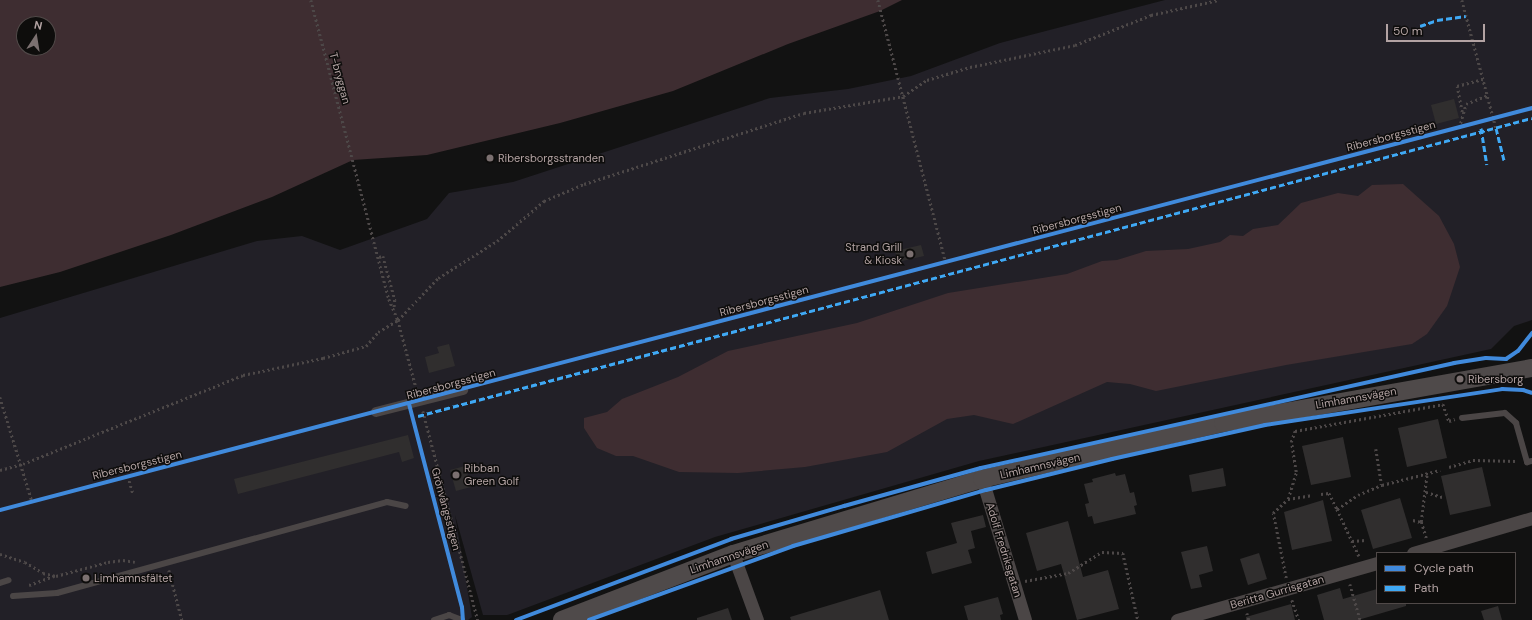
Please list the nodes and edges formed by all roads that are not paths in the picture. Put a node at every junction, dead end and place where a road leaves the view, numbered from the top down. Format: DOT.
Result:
graph roads {
  1 [pos="1532,368"];
  2 [pos="463,390"];
  3 [pos="376,412"];
  4 [pos="1462,418"];
  5 [pos="1530,462"];
  6 [pos="982,479"];
  7 [pos="406,506"];
  8 [pos="1532,518"];
  9 [pos="1417,552"];
  10 [pos="733,554"];
  11 [pos="1376,563"];
  12 [pos="9,580"];
  13 [pos="0,583"];
  14 [pos="13,596"];
  15 [pos="434,620"];
  16 [pos="462,620"];
  17 [pos="562,620"];
  18 [pos="757,620"];
  19 [pos="1025,620"];
  20 [pos="1177,620"];
  1 -- 6 [label="main road, Limhamnsvägen"];
  2 -- 3 [label="street, Ribersborgsstigen"];
  4 -- 5 [label="lane"];
  6 -- 10 [label="main road, Limhamnsvägen"];
  6 -- 19 [label="street, Adolf Fredriksgatan"];
  7 -- 14 [label="lane"];
  8 -- 9 [label="street"];
  10 -- 17 [label="main road, Limhamnsvägen"];
  10 -- 18 [label="street"];
  11 -- 20 [label="street, Beritta Gurrisgatan"];
  12 -- 13 [label="lane"];
  15 -- 16 [label="lane"];
}
